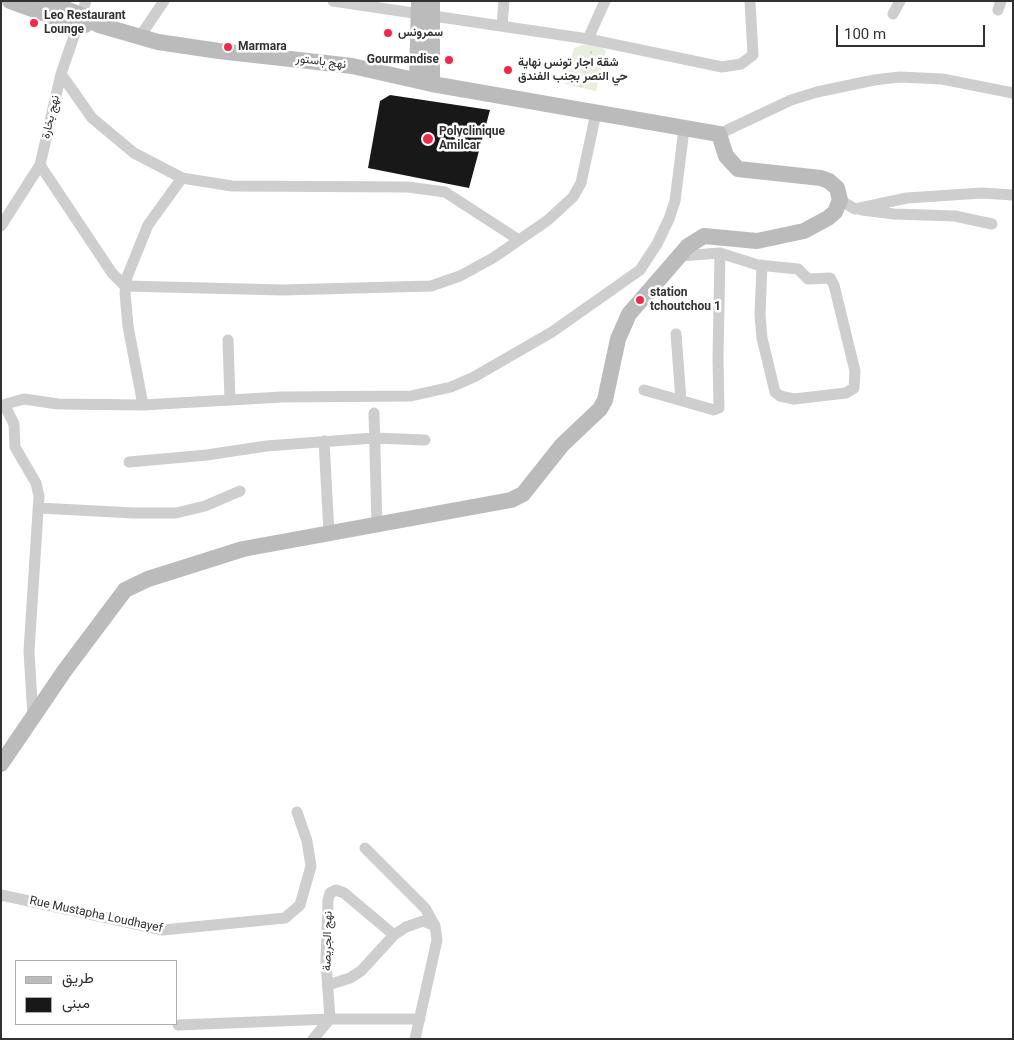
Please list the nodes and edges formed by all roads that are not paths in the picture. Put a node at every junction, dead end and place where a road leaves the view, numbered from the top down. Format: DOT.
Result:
graph roads {
  1 [pos="10,1"];
  2 [pos="45,1"];
  3 [pos="164,1"];
  4 [pos="333,1"];
  5 [pos="504,1"];
  6 [pos="605,1"];
  7 [pos="750,1"];
  8 [pos="900,1"];
  9 [pos="425,8"];
  10 [pos="81,14"];
  11 [pos="894,14"];
  12 [pos="502,26"];
  13 [pos="138,38"];
  14 [pos="592,39"];
  15 [pos="61,74"];
  16 [pos="425,82"];
  17 [pos="1013,93"];
  18 [pos="596,112"];
  19 [pos="684,129"];
  20 [pos="719,134"];
  21 [pos="40,165"];
  22 [pos="182,178"];
  23 [pos="1013,195"];
  24 [pos="840,200"];
  25 [pos="855,209"];
  26 [pos="992,224"];
  27 [pos="1,226"];
  28 [pos="519,240"];
  29 [pos="720,253"];
  30 [pos="680,256"];
  31 [pos="762,265"];
  32 [pos="126,286"];
  33 [pos="676,334"];
  34 [pos="228,340"];
  35 [pos="644,390"];
  36 [pos="230,400"];
  37 [pos="681,400"];
  38 [pos="143,405"];
  39 [pos="374,413"];
  40 [pos="374,438"];
  41 [pos="426,440"];
  42 [pos="324,442"];
  43 [pos="129,462"];
  44 [pos="240,491"];
  45 [pos="39,508"];
  46 [pos="377,526"];
  47 [pos="329,533"];
  48 [pos="33,718"];
  49 [pos="1,764"];
  50 [pos="298,812"];
  51 [pos="365,848"];
  52 [pos="1,894"];
  53 [pos="435,926"];
  54 [pos="394,935"];
  55 [pos="328,985"];
  56 [pos="330,1019"];
  57 [pos="420,1019"];
  58 [pos="178,1025"];
  59 [pos="312,1039"];
  60 [pos="415,1039"];
  1 -- 10 [label="street"];
  2 -- 10 [label="street"];
  3 -- 13 [label="street"];
  4 -- 9 [label="street"];
  5 -- 12 [label="street"];
  6 -- 14 [label="street"];
  7 -- 14 [label="street"];
  8 -- 11 [label="street"];
  9 -- 12 [label="street"];
  9 -- 16 [label="street"];
  10 -- 13 [label="street, نهج باستور"];
  10 -- 15 [label="street, نهج بخارة"];
  12 -- 14 [label="street"];
  13 -- 16 [label="street, نهج باستور"];
  15 -- 21 [label="street, نهج بخارة"];
  15 -- 22 [label="street"];
  16 -- 18 [label="street, نهج باستور"];
  17 -- 20 [label="street"];
  18 -- 19 [label="street, نهج باستور"];
  18 -- 28 [label="street"];
  19 -- 20 [label="street, نهج باستور"];
  19 -- 36 [label="street"];
  20 -- 24 [label="street"];
  21 -- 27 [label="street, نهج بخارة"];
  21 -- 32 [label="street"];
  22 -- 28 [label="street"];
  22 -- 32 [label="street"];
  23 -- 25 [label="street"];
  24 -- 25 [label="street"];
  24 -- 30 [label="street"];
  25 -- 26 [label="street"];
  28 -- 32 [label="street"];
  29 -- 30 [label="street"];
  29 -- 31 [label="street"];
  29 -- 37 [label="street"];
  30 -- 46 [label="street"];
  31 -- 31 [label="street"];
  32 -- 38 [label="street"];
  33 -- 37 [label="street"];
  34 -- 36 [label="street"];
  35 -- 37 [label="street"];
  36 -- 38 [label="street"];
  38 -- 45 [label="street"];
  39 -- 40 [label="street"];
  40 -- 41 [label="street"];
  40 -- 42 [label="street"];
  40 -- 46 [label="street"];
  42 -- 43 [label="street"];
  42 -- 47 [label="street"];
  44 -- 45 [label="street"];
  45 -- 48 [label="street"];
  46 -- 47 [label="street"];
  47 -- 48 [label="street"];
  48 -- 49 [label="street"];
  50 -- 52 [label="street, Rue Mustapha Loudhayef"];
  51 -- 53 [label="street"];
  53 -- 54 [label="street"];
  53 -- 57 [label="street"];
  54 -- 55 [label="street"];
  54 -- 55 [label="street, نهج الجريصة"];
  55 -- 56 [label="street, نهج الجريصة"];
  56 -- 57 [label="street"];
  56 -- 58 [label="street"];
  56 -- 59 [label="street"];
  57 -- 60 [label="street"];
}
